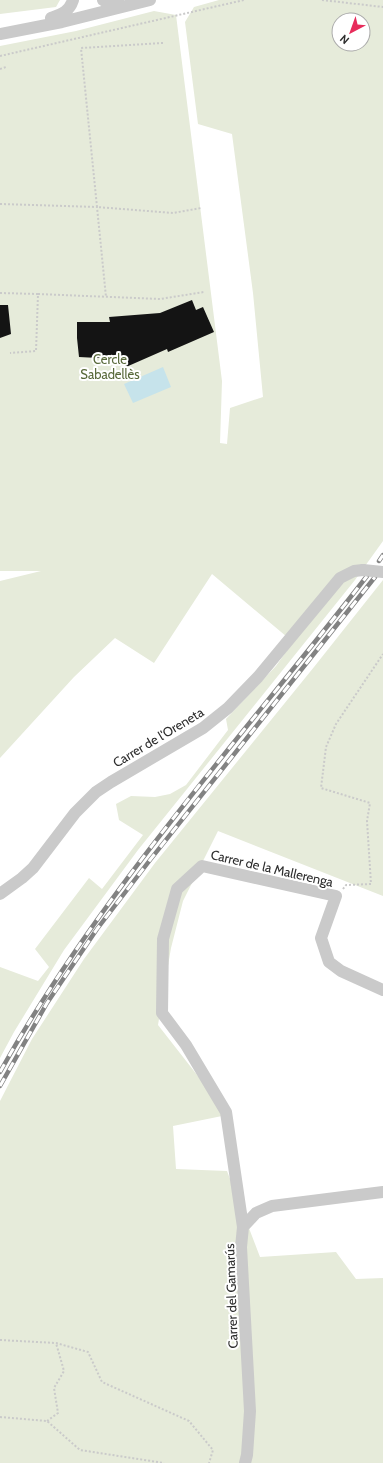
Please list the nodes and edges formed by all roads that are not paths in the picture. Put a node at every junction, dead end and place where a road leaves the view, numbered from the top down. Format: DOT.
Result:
graph roads {
  1 [pos="103,0"];
  2 [pos="150,0"];
  3 [pos="128,6"];
  4 [pos="67,11"];
  5 [pos="0,28"];
  6 [pos="0,34"];
  7 [pos="383,572"];
  8 [pos="0,894"];
  9 [pos="383,990"];
  10 [pos="383,1192"];
  11 [pos="243,1227"];
  12 [pos="245,1463"];
  1 -- 3 [label="street"];
  2 -- 3 [label="street"];
  3 -- 4 [label="street"];
  4 -- 5 [label="street"];
  4 -- 6 [label="street"];
  7 -- 8 [label="street, Carrer de l'Oreneta, bridge"];
  9 -- 11 [label="street, Carrer de la Mallerenga"];
  10 -- 11 [label="street, Carrer del Gamarús"];
  11 -- 12 [label="street, Carrer del Gamarús"];
}
